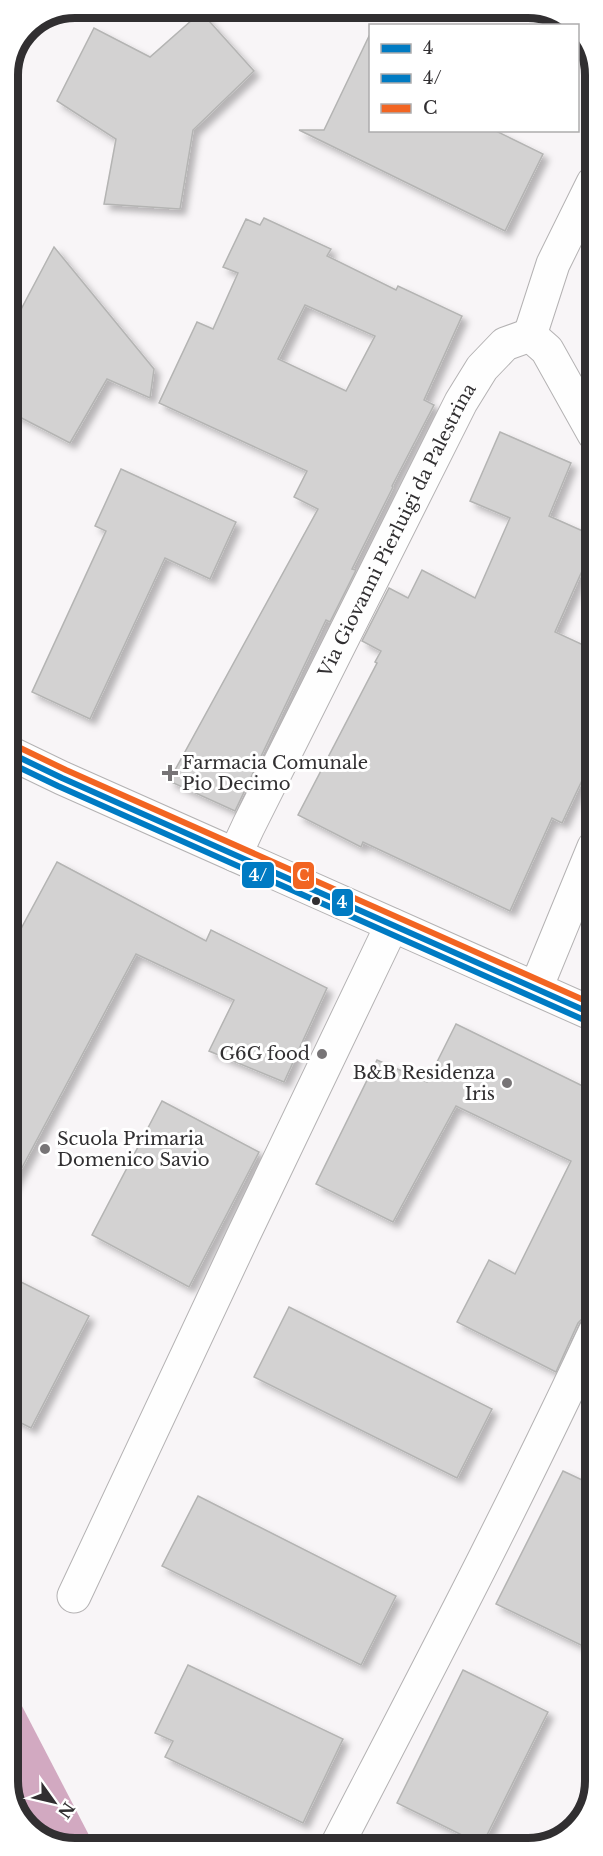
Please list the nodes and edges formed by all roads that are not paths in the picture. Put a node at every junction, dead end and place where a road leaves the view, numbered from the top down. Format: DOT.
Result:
graph roads {
  1 [pos="585,199"];
  2 [pos="530,335"];
  3 [pos="585,418"];
  4 [pos="18,757"];
  5 [pos="235,855"];
  6 [pos="585,869"];
  7 [pos="392,925"];
  8 [pos="536,988"];
  9 [pos="585,1011"];
  10 [pos="585,1353"];
  11 [pos="74,1596"];
  12 [pos="341,1838"];
  1 -- 2 [label="street"];
  2 -- 3 [label="street"];
  2 -- 5 [label="street, Via Giovanni Pierluigi da Palestrina"];
  4 -- 5 [label="street"];
  5 -- 7 [label="street"];
  6 -- 8 [label="street"];
  7 -- 8 [label="street"];
  7 -- 11 [label="street"];
  8 -- 9 [label="street"];
  10 -- 12 [label="street"];
}
